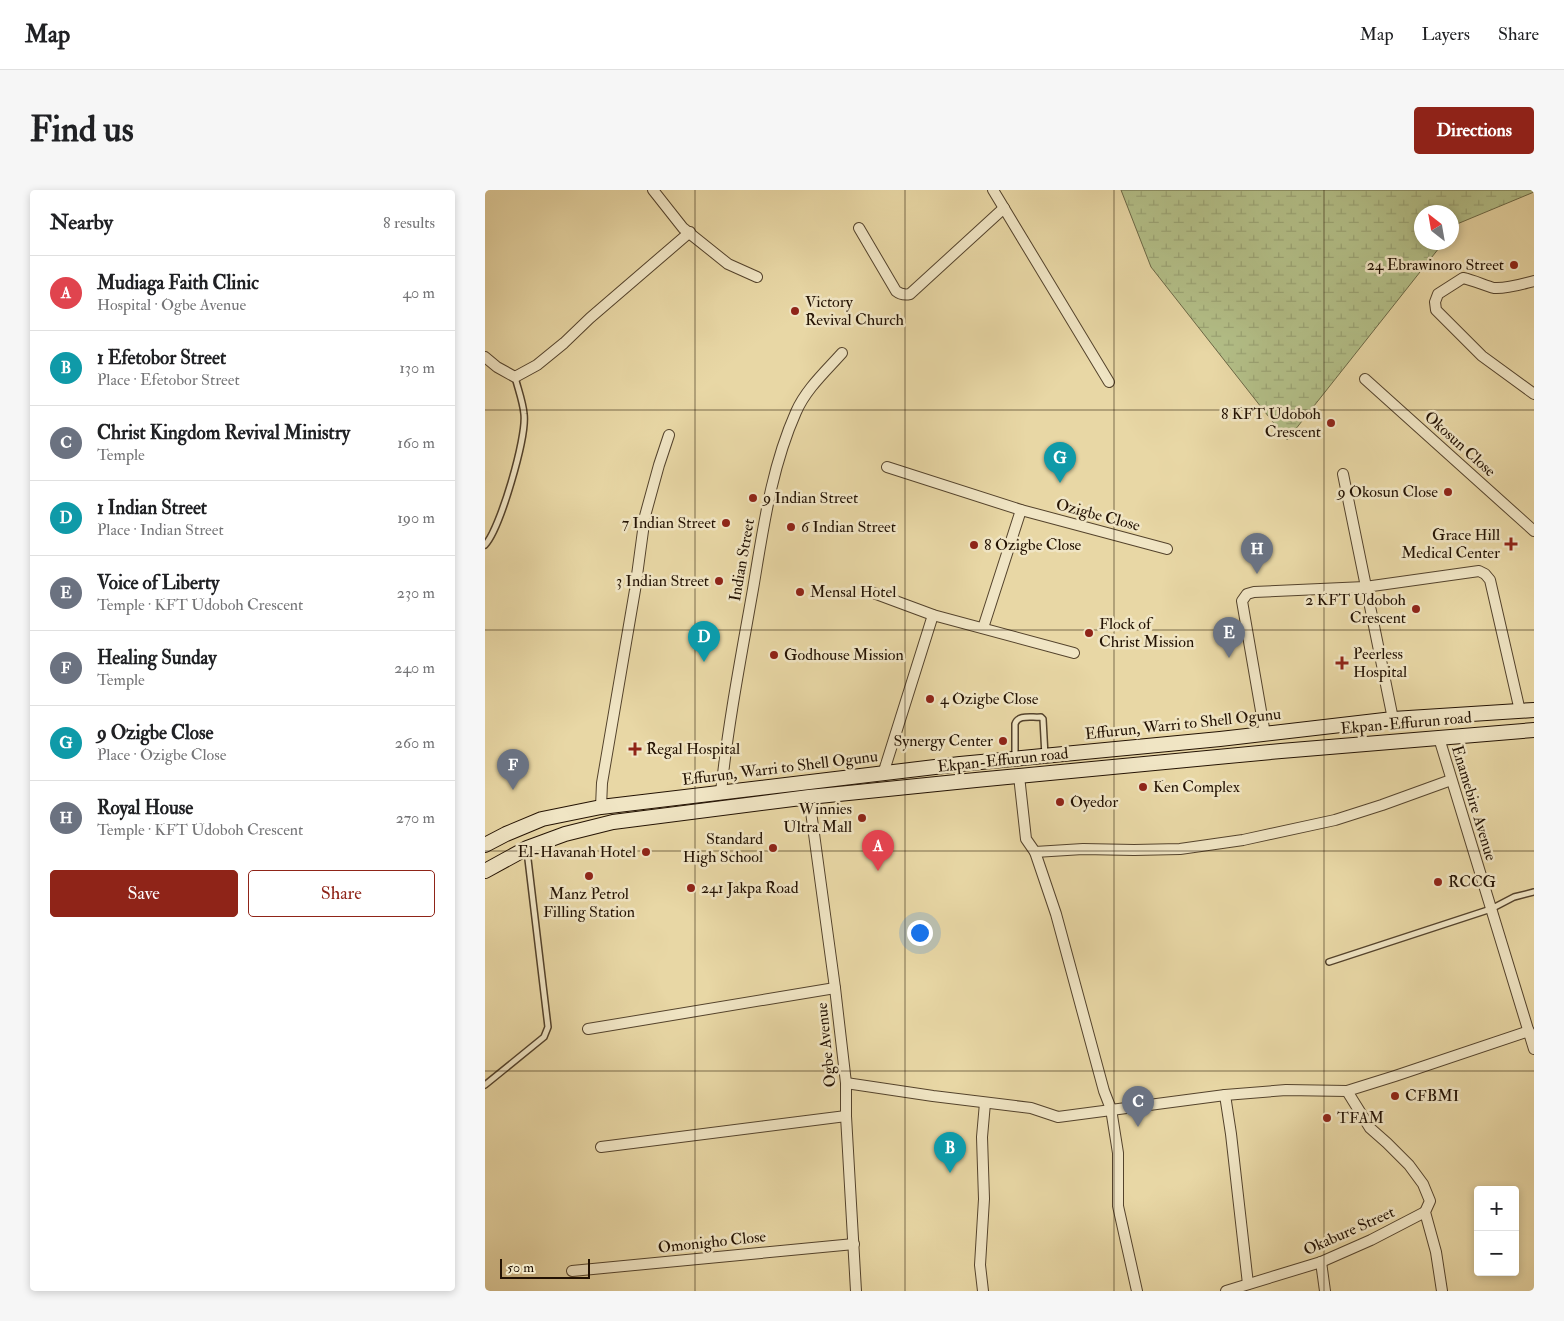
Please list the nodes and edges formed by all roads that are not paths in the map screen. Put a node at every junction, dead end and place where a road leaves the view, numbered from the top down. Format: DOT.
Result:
graph roads {
  1 [pos="653,190"];
  2 [pos="993,190"];
  3 [pos="1004,208"];
  4 [pos="859,228"];
  5 [pos="690,232"];
  6 [pos="757,277"];
  7 [pos="1534,281"];
  8 [pos="842,353"];
  9 [pos="485,357"];
  10 [pos="515,377"];
  11 [pos="1365,379"];
  12 [pos="1109,382"];
  13 [pos="1534,394"];
  14 [pos="669,435"];
  15 [pos="887,467"];
  16 [pos="1343,474"];
  17 [pos="1021,510"];
  18 [pos="1534,531"];
  19 [pos="485,545"];
  20 [pos="1167,549"];
  21 [pos="1365,587"];
  22 [pos="871,592"];
  23 [pos="933,616"];
  24 [pos="983,628"];
  25 [pos="1074,653"];
  26 [pos="1534,710"];
  27 [pos="1519,711"];
  28 [pos="1393,719"];
  29 [pos="1534,730"];
  30 [pos="1265,734"];
  31 [pos="1439,738"];
  32 [pos="1045,756"];
  33 [pos="1015,759"];
  34 [pos="883,774"];
  35 [pos="1019,776"];
  36 [pos="1451,780"];
  37 [pos="721,792"];
  38 [pos="809,797"];
  39 [pos="601,807"];
  40 [pos="485,845"];
  41 [pos="527,848"];
  42 [pos="1035,852"];
  43 [pos="485,871"];
  44 [pos="1534,892"];
  45 [pos="1491,909"];
  46 [pos="1329,962"];
  47 [pos="835,988"];
  48 [pos="1530,1028"];
  49 [pos="588,1029"];
  50 [pos="1534,1049"];
  51 [pos="846,1083"];
  52 [pos="485,1085"];
  53 [pos="1347,1091"];
  54 [pos="1225,1094"];
  55 [pos="985,1103"];
  56 [pos="1111,1109"];
  57 [pos="846,1116"];
  58 [pos="601,1148"];
  59 [pos="1425,1212"];
  60 [pos="854,1244"];
  61 [pos="1321,1262"];
  62 [pos="573,1271"];
  63 [pos="1248,1284"];
  64 [pos="856,1291"];
  65 [pos="983,1291"];
  66 [pos="1137,1291"];
  67 [pos="1226,1291"];
  68 [pos="1325,1291"];
  69 [pos="1442,1291"];
  1 -- 5 [label="street"];
  2 -- 3 [label="street"];
  3 -- 4 [label="street"];
  3 -- 12 [label="street"];
  5 -- 6 [label="street"];
  5 -- 10 [label="street"];
  7 -- 13 [label="street"];
  8 -- 37 [label="street, Indian Street"];
  9 -- 10 [label="street"];
  10 -- 19 [label="lane"];
  11 -- 18 [label="street, Okosun Close"];
  14 -- 39 [label="street"];
  15 -- 17 [label="street, Ozigbe Close"];
  16 -- 21 [label="street"];
  17 -- 20 [label="street, Ozigbe Close"];
  17 -- 24 [label="street"];
  21 -- 27 [label="street"];
  21 -- 28 [label="street"];
  21 -- 30 [label="street"];
  22 -- 23 [label="street"];
  23 -- 24 [label="street"];
  23 -- 34 [label="street"];
  24 -- 25 [label="street"];
  26 -- 27 [label="main road, Effurun, Warri to Shell Ogunu"];
  27 -- 28 [label="main road, Effurun, Warri to Shell Ogunu"];
  28 -- 30 [label="main road, Effurun, Warri to Shell Ogunu"];
  29 -- 31 [label="main road, Ekpan-Effurun road"];
  30 -- 32 [label="main road, Effurun, Warri to Shell Ogunu"];
  31 -- 35 [label="main road, Ekpan-Effurun road"];
  31 -- 36 [label="street, Enamebire Avenue"];
  32 -- 33 [label="main road, Effurun, Warri to Shell Ogunu"];
  32 -- 33 [label="lane"];
  33 -- 34 [label="main road, Effurun, Warri to Shell Ogunu"];
  34 -- 37 [label="main road, Effurun, Warri to Shell Ogunu"];
  35 -- 38 [label="main road, Ekpan-Effurun road"];
  35 -- 42 [label="street"];
  36 -- 42 [label="street"];
  36 -- 45 [label="street, Enamebire Avenue"];
  37 -- 39 [label="main road, Effurun, Warri to Shell Ogunu"];
  38 -- 41 [label="main road, Ekpan-Effurun road"];
  38 -- 47 [label="street, Ogbe Avenue"];
  39 -- 40 [label="main road, Effurun, Warri to Shell Ogunu"];
  41 -- 43 [label="main road, Ekpan-Effurun road"];
  41 -- 52 [label="lane"];
  42 -- 56 [label="street"];
  44 -- 45 [label="lane"];
  45 -- 46 [label="lane"];
  45 -- 48 [label="street, Enamebire Avenue"];
  47 -- 49 [label="street"];
  47 -- 51 [label="street, Ogbe Avenue"];
  48 -- 50 [label="street, Enamebire Avenue"];
  48 -- 53 [label="street"];
  51 -- 55 [label="street"];
  51 -- 57 [label="street, Ogbe Avenue"];
  53 -- 54 [label="street"];
  53 -- 59 [label="street"];
  54 -- 56 [label="street"];
  54 -- 63 [label="street"];
  55 -- 56 [label="street"];
  55 -- 65 [label="street"];
  56 -- 66 [label="street"];
  57 -- 58 [label="street"];
  57 -- 60 [label="street, Ogbe Avenue"];
  59 -- 61 [label="street, Okabure Street"];
  59 -- 69 [label="street"];
  60 -- 62 [label="street, Omonigho Close"];
  60 -- 64 [label="street, Ogbe Avenue"];
  61 -- 63 [label="street, Okabure Street"];
  61 -- 68 [label="street"];
  63 -- 67 [label="street, Okabure Street"];
}
